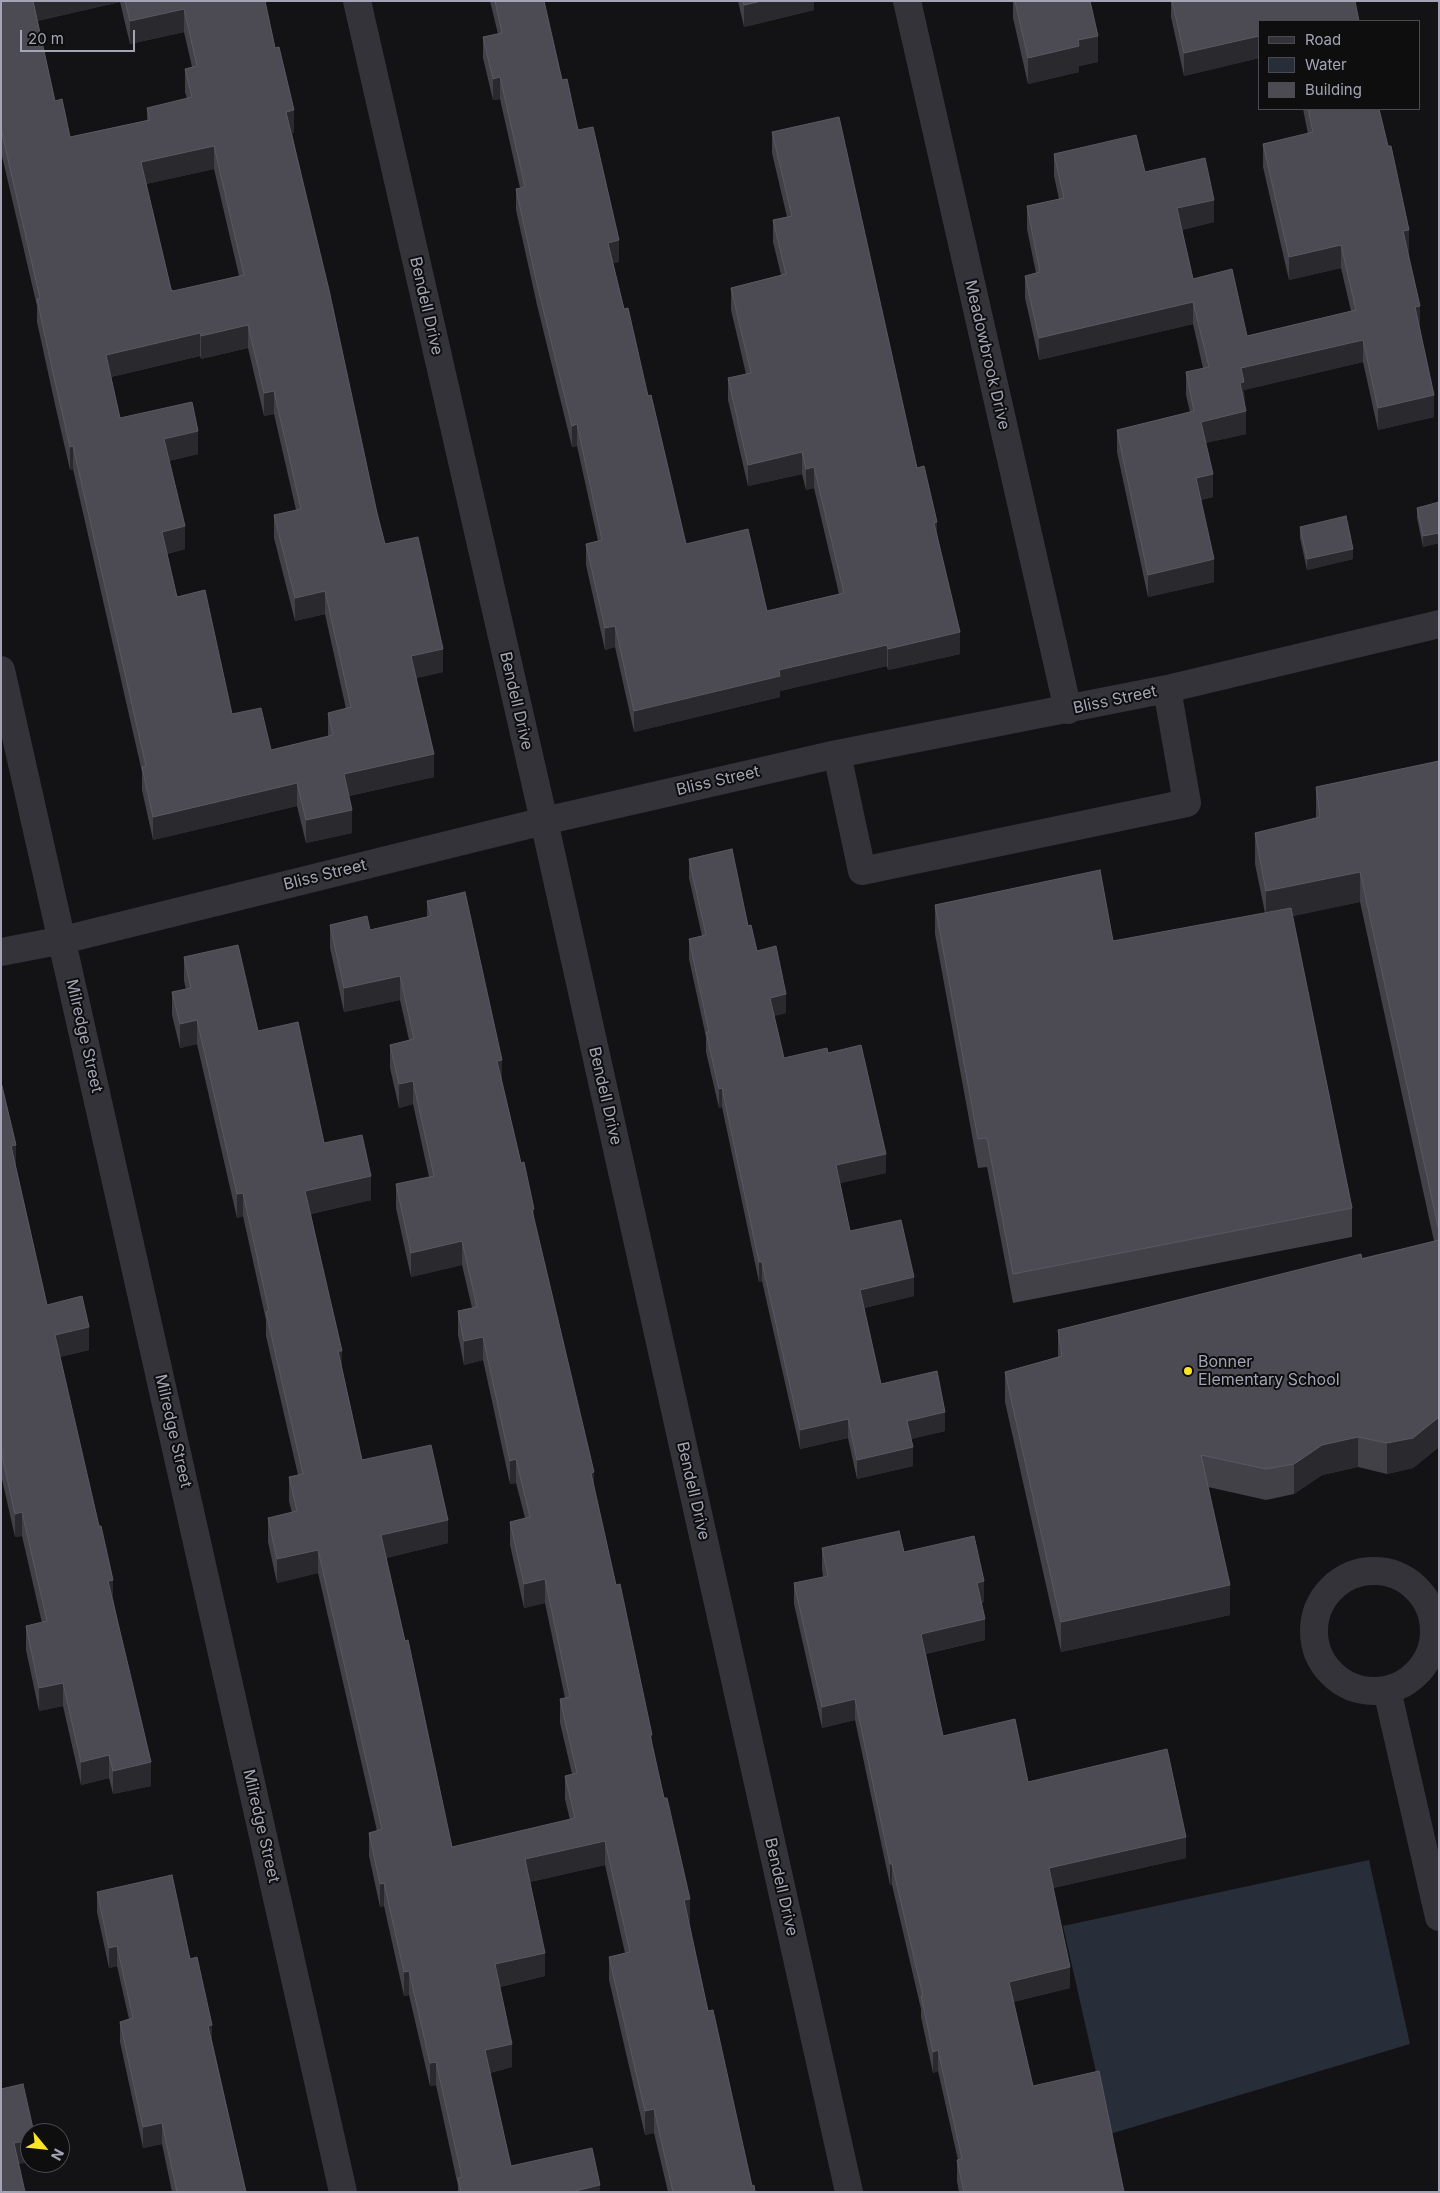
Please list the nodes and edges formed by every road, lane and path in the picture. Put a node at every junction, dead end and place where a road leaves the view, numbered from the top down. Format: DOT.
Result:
graph roads {
  1 [pos="357,1"];
  2 [pos="907,1"];
  3 [pos="1439,624"];
  4 [pos="1,670"];
  5 [pos="1167,688"];
  6 [pos="1068,710"];
  7 [pos="837,754"];
  8 [pos="544,821"];
  9 [pos="62,940"];
  10 [pos="1,952"];
  11 [pos="1387,1690"];
  12 [pos="1439,1917"];
  13 [pos="343,2192"];
  14 [pos="848,2192"];
  1 -- 8 [label="street, Bendell Drive"];
  2 -- 6 [label="street, Meadowbrook Drive"];
  3 -- 5 [label="street, Bliss Street"];
  4 -- 9 [label="street, Milredge Street"];
  5 -- 6 [label="street, Bliss Street"];
  5 -- 7 [label="street"];
  6 -- 7 [label="street, Bliss Street"];
  7 -- 8 [label="street, Bliss Street"];
  8 -- 9 [label="street, Bliss Street"];
  8 -- 14 [label="street, Bendell Drive"];
  9 -- 10 [label="street, Bliss Street"];
  9 -- 13 [label="street, Milredge Street"];
  11 -- 11 [label="street"];
  11 -- 12 [label="street"];
}
